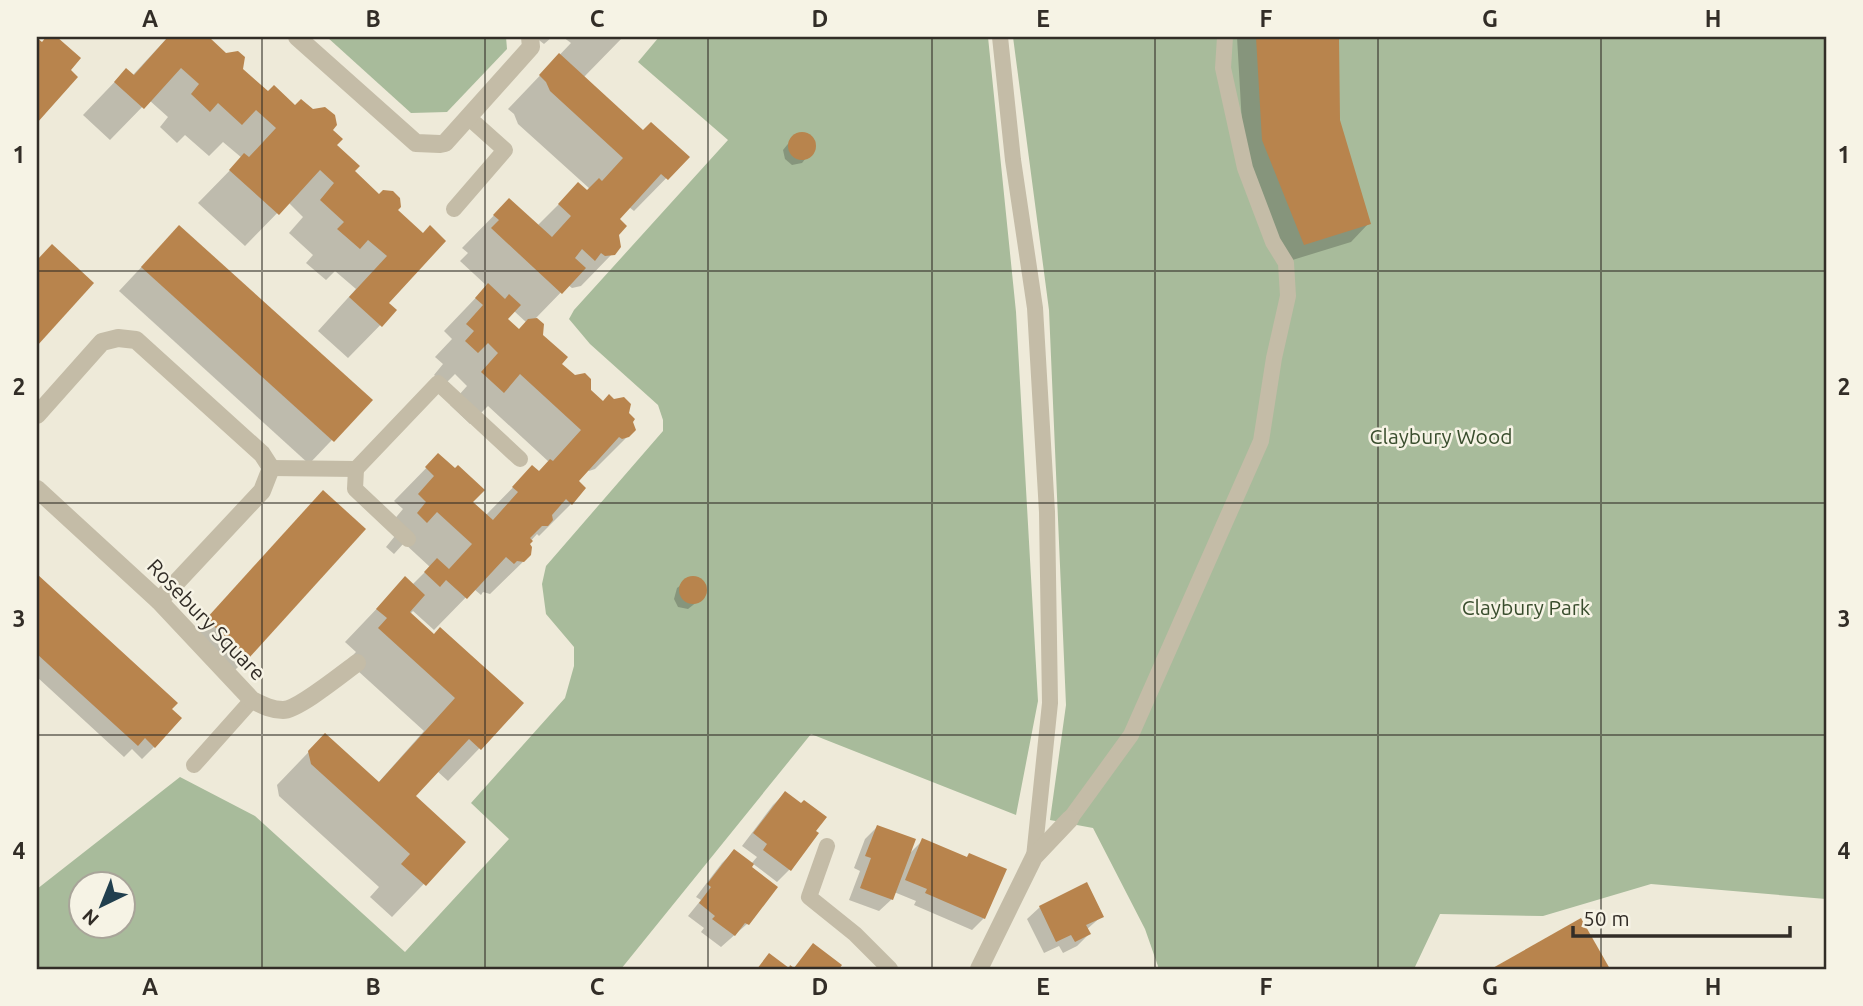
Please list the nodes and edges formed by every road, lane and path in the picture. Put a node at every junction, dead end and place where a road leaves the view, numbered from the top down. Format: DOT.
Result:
graph roads {
  1 [pos="297,37"];
  2 [pos="530,37"];
  3 [pos="1000,37"];
  4 [pos="1225,37"];
  5 [pos="468,117"];
  6 [pos="454,209"];
  7 [pos="37,415"];
  8 [pos="520,458"];
  9 [pos="271,468"];
  10 [pos="356,469"];
  11 [pos="37,489"];
  12 [pos="408,539"];
  13 [pos="159,601"];
  14 [pos="357,663"];
  15 [pos="252,700"];
  16 [pos="194,765"];
  17 [pos="1070,818"];
  18 [pos="827,846"];
  19 [pos="1034,857"];
  20 [pos="890,969"];
  21 [pos="979,969"];
  1 -- 5 [label="street"];
  2 -- 5 [label="street"];
  3 -- 19 [label="lane"];
  4 -- 17 [label="lane"];
  5 -- 6 [label="lane"];
  7 -- 9 [label="street"];
  8 -- 10 [label="lane"];
  9 -- 10 [label="lane"];
  9 -- 13 [label="street"];
  10 -- 12 [label="lane"];
  11 -- 13 [label="street, Rosebury Square"];
  13 -- 15 [label="street, Rosebury Square"];
  14 -- 15 [label="street, Rosebury Square"];
  15 -- 16 [label="lane"];
  17 -- 19 [label="street"];
  18 -- 20 [label="lane"];
  19 -- 21 [label="street"];
}
